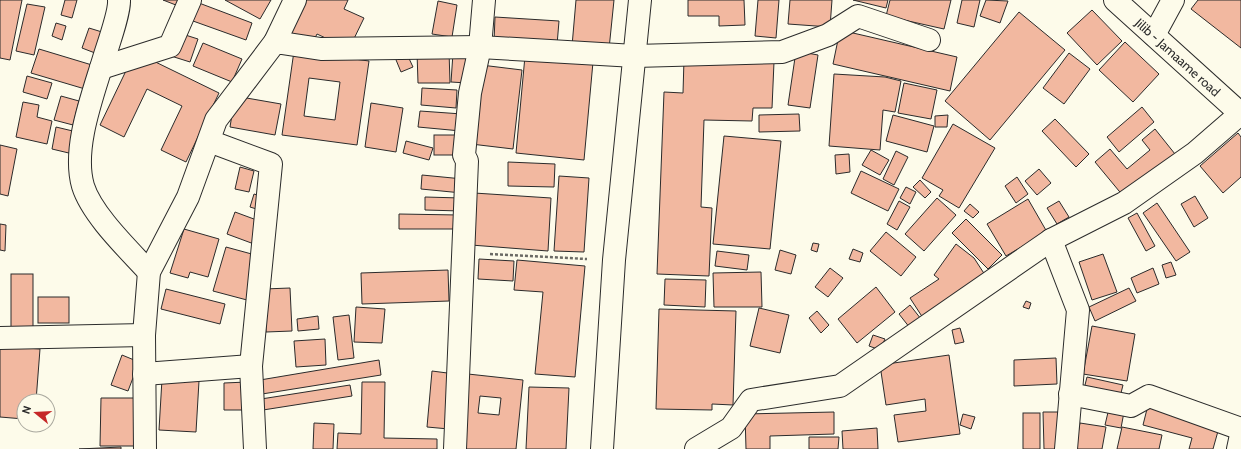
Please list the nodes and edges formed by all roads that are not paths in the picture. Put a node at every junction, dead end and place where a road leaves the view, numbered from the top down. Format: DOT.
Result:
graph roads {
  1 [pos="119,0"];
  2 [pos="190,0"];
  3 [pos="295,0"];
  4 [pos="484,0"];
  5 [pos="640,0"];
  6 [pos="1115,0"];
  7 [pos="1173,0"];
  8 [pos="1154,35"];
  9 [pos="929,40"];
  10 [pos="275,42"];
  11 [pos="480,47"];
  12 [pos="635,56"];
  13 [pos="101,68"];
  14 [pos="1240,114"];
  15 [pos="209,141"];
  16 [pos="1051,240"];
  17 [pos="149,272"];
  18 [pos="144,335"];
  19 [pos="0,338"];
  20 [pos="251,366"];
  21 [pos="144,374"];
  22 [pos="1070,394"];
  23 [pos="1241,429"];
  24 [pos="1241,435"];
  25 [pos="145,449"];
  26 [pos="255,449"];
  27 [pos="455,449"];
  28 [pos="602,449"];
  29 [pos="696,449"];
  30 [pos="1066,449"];
  31 [pos="1238,449"];
  1 -- 13 [label="street"];
  2 -- 13 [label="street"];
  3 -- 10 [label="street"];
  4 -- 11 [label="street"];
  5 -- 12 [label="street"];
  6 -- 8 [label="street, Jilib - Jamaame road"];
  7 -- 8 [label="street"];
  8 -- 14 [label="street, Jilib - Jamaame road"];
  9 -- 12 [label="street"];
  10 -- 11 [label="street"];
  10 -- 15 [label="street"];
  11 -- 12 [label="street"];
  11 -- 27 [label="street"];
  12 -- 28 [label="street"];
  13 -- 17 [label="street"];
  14 -- 16 [label="street"];
  15 -- 17 [label="street"];
  15 -- 20 [label="street"];
  16 -- 22 [label="street"];
  16 -- 29 [label="street"];
  17 -- 18 [label="street"];
  18 -- 19 [label="street"];
  18 -- 21 [label="street"];
  20 -- 21 [label="street"];
  20 -- 26 [label="street"];
  21 -- 25 [label="street"];
  22 -- 23 [label="street"];
  22 -- 30 [label="street"];
  24 -- 31 [label="street"];
}
